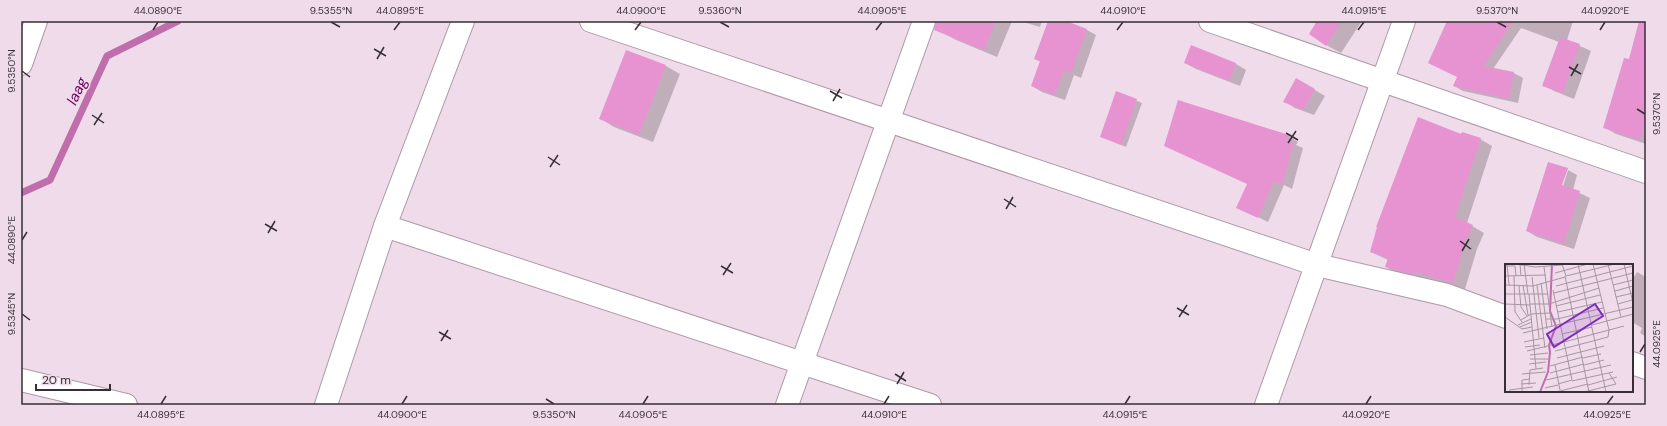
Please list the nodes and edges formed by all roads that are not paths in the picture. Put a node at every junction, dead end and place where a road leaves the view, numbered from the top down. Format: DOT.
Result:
graph roads {
  1 [pos="36,21"];
  2 [pos="463,21"];
  3 [pos="591,21"];
  4 [pos="924,21"];
  5 [pos="1210,21"];
  6 [pos="1404,21"];
  7 [pos="21,64"];
  8 [pos="1383,80"];
  9 [pos="889,120"];
  10 [pos="1646,172"];
  11 [pos="385,226"];
  12 [pos="1317,265"];
  13 [pos="1505,317"];
  14 [pos="802,363"];
  15 [pos="1633,363"];
  16 [pos="1646,368"];
  17 [pos="21,380"];
  18 [pos="126,405"];
  19 [pos="326,405"];
  20 [pos="787,405"];
  21 [pos="930,405"];
  22 [pos="1266,405"];
  1 -- 7 [label="street"];
  2 -- 11 [label="street"];
  3 -- 9 [label="street"];
  4 -- 9 [label="street"];
  5 -- 8 [label="street"];
  6 -- 8 [label="street"];
  8 -- 10 [label="street"];
  8 -- 12 [label="street"];
  9 -- 12 [label="street"];
  9 -- 14 [label="street"];
  11 -- 14 [label="street"];
  11 -- 19 [label="street"];
  12 -- 13 [label="street"];
  12 -- 22 [label="street"];
  14 -- 20 [label="street"];
  14 -- 21 [label="street"];
  15 -- 16 [label="street"];
  17 -- 18 [label="street"];
}
